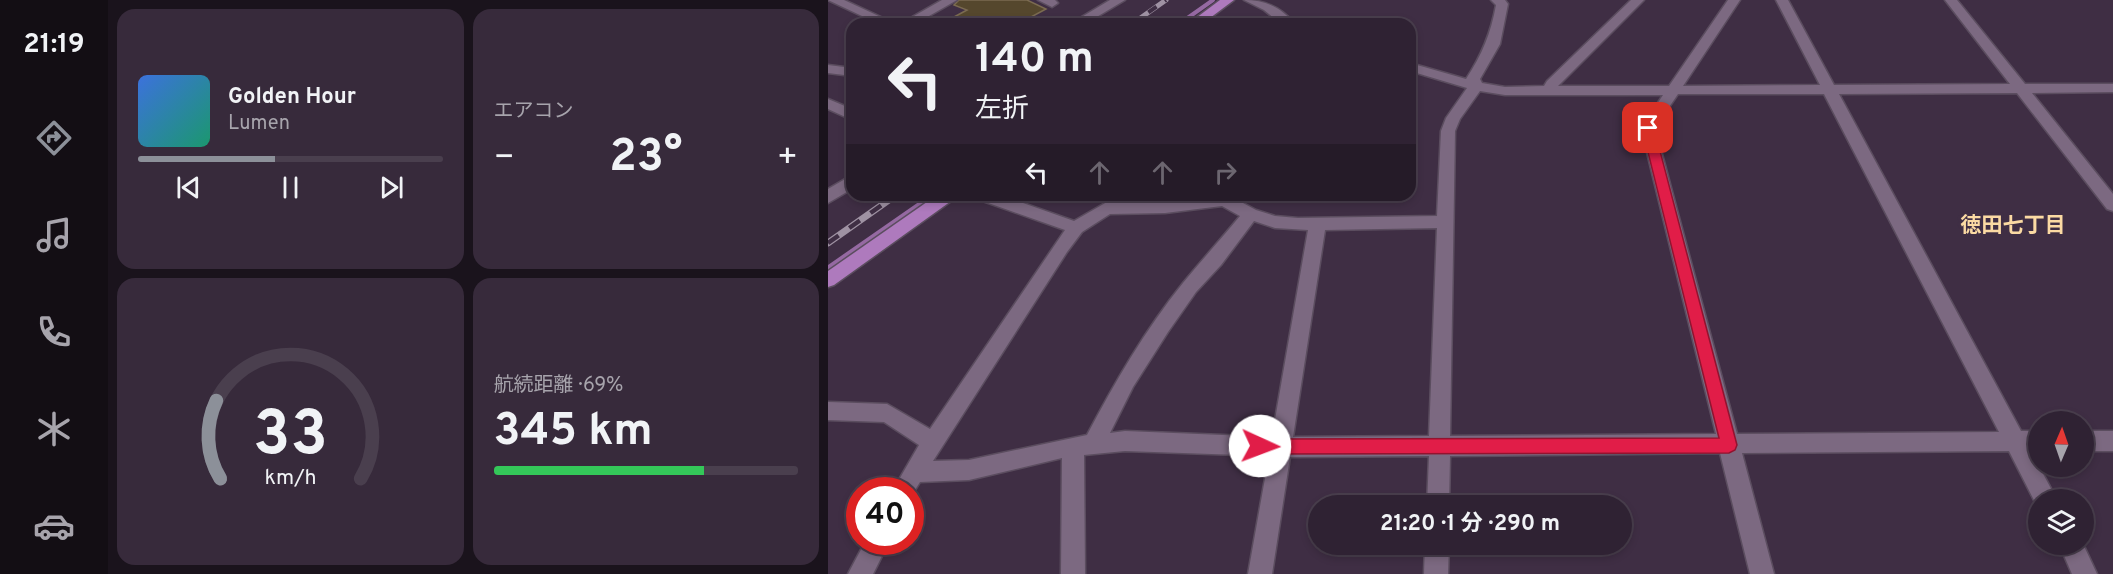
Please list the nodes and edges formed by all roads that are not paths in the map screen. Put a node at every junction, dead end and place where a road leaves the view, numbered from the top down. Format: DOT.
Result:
graph roads {
  1 [pos="834,0"];
  2 [pos="951,0"];
  3 [pos="1119,0"];
  4 [pos="1228,0"];
  5 [pos="1250,0"];
  6 [pos="1497,0"];
  7 [pos="1638,0"];
  8 [pos="1734,0"];
  9 [pos="1782,0"];
  10 [pos="1951,0"];
  11 [pos="876,18"];
  12 [pos="917,18"];
  13 [pos="1087,18"];
  14 [pos="1202,18"];
  15 [pos="1282,18"];
  16 [pos="828,69"];
  17 [pos="1416,69"];
  18 [pos="846,71"];
  19 [pos="1476,86"];
  20 [pos="2019,88"];
  21 [pos="2113,88"];
  22 [pos="1829,90"];
  23 [pos="1550,91"];
  24 [pos="1673,91"];
  25 [pos="828,103"];
  26 [pos="846,112"];
  27 [pos="846,185"];
  28 [pos="828,197"];
  29 [pos="940,201"];
  30 [pos="1000,201"];
  31 [pos="1216,201"];
  32 [pos="1226,201"];
  33 [pos="2113,205"];
  34 [pos="1250,214"];
  35 [pos="1445,222"];
  36 [pos="1318,223"];
  37 [pos="1076,228"];
  38 [pos="828,280"];
  39 [pos="828,411"];
  40 [pos="2015,441"];
  41 [pos="2028,441"];
  42 [pos="2094,441"];
  43 [pos="2113,441"];
  44 [pos="933,442"];
  45 [pos="1083,444"];
  46 [pos="1729,445"];
  47 [pos="1440,446"];
  48 [pos="1282,447"];
  49 [pos="911,477"];
  50 [pos="924,478"];
  51 [pos="2040,489"];
  52 [pos="1438,495"];
  53 [pos="870,555"];
  54 [pos="1437,555"];
  55 [pos="2076,555"];
  56 [pos="860,574"];
  57 [pos="1073,574"];
  58 [pos="1260,574"];
  59 [pos="1436,574"];
  60 [pos="1762,574"];
  61 [pos="2085,574"];
  1 -- 11 [label="street"];
  2 -- 12 [label="street"];
  3 -- 13 [label="street"];
  4 -- 14 [label="main road"];
  5 -- 15 [label="street"];
  6 -- 19 [label="street"];
  7 -- 23 [label="street"];
  8 -- 24 [label="street"];
  9 -- 22 [label="street"];
  10 -- 20 [label="street"];
  16 -- 18 [label="street"];
  17 -- 19 [label="street"];
  19 -- 23 [label="street"];
  19 -- 35 [label="street"];
  20 -- 21 [label="street"];
  20 -- 22 [label="street"];
  20 -- 33 [label="street"];
  22 -- 24 [label="street"];
  22 -- 40 [label="street"];
  23 -- 24 [label="street"];
  24 -- 46 [label="street"];
  25 -- 26 [label="street"];
  27 -- 28 [label="street"];
  29 -- 38 [label="main road"];
  30 -- 37 [label="street"];
  31 -- 37 [label="street"];
  32 -- 34 [label="street"];
  34 -- 36 [label="street"];
  34 -- 45 [label="street"];
  35 -- 36 [label="street"];
  35 -- 47 [label="street"];
  36 -- 48 [label="street"];
  37 -- 44 [label="street"];
  39 -- 44 [label="street"];
  40 -- 41 [label="street"];
  40 -- 46 [label="street"];
  40 -- 51 [label="street"];
  42 -- 43 [label="street"];
  44 -- 49 [label="street"];
  45 -- 48 [label="street"];
  45 -- 50 [label="street"];
  45 -- 57 [label="street"];
  46 -- 47 [label="street"];
  46 -- 60 [label="street"];
  47 -- 48 [label="street"];
  47 -- 52 [label="street"];
  48 -- 58 [label="street"];
  53 -- 56 [label="street"];
  54 -- 59 [label="street"];
  55 -- 61 [label="street"];
}
